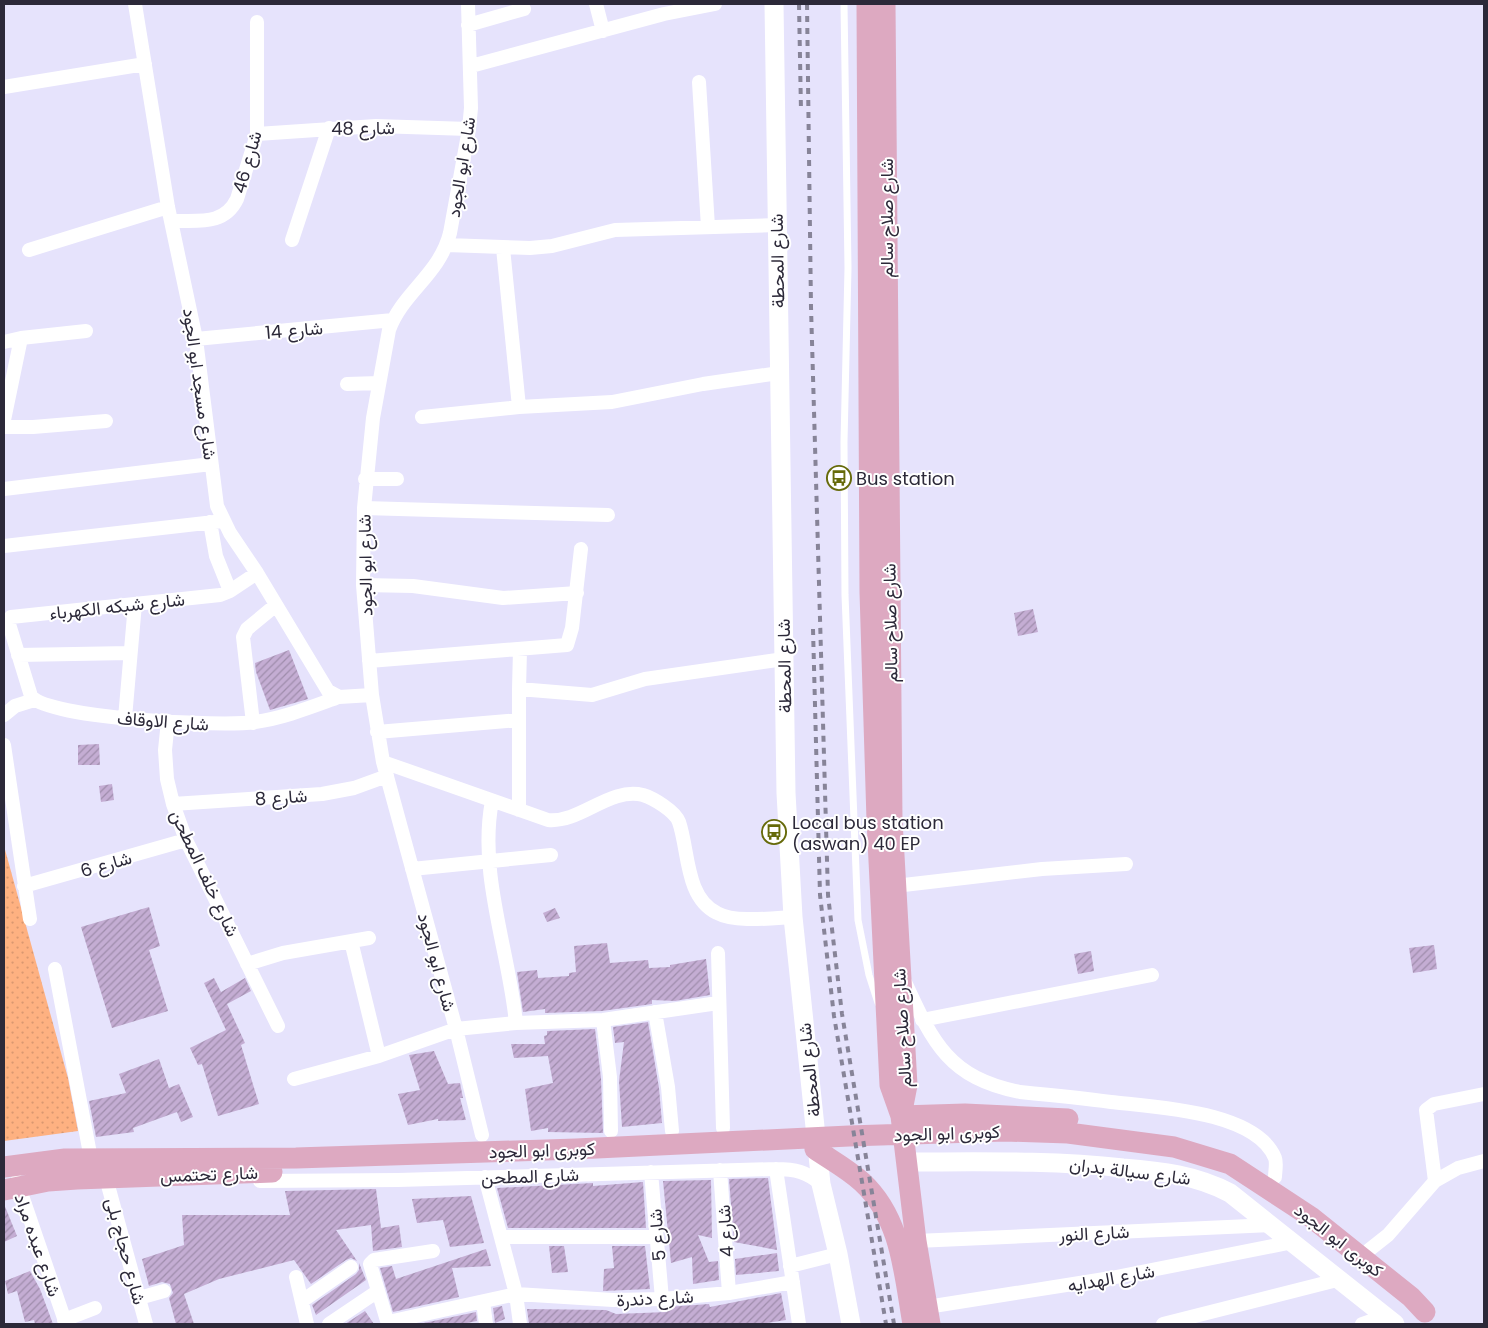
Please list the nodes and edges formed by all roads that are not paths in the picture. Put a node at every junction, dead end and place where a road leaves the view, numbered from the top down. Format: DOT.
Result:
graph roads {
  1 [pos="134,4"];
  2 [pos="468,4"];
  3 [pos="596,4"];
  4 [pos="715,4"];
  5 [pos="774,4"];
  6 [pos="844,4"];
  7 [pos="867,4"];
  8 [pos="885,4"];
  9 [pos="524,9"];
  10 [pos="256,22"];
  11 [pos="468,25"];
  12 [pos="603,31"];
  13 [pos="146,64"];
  14 [pos="471,66"];
  15 [pos="700,82"];
  16 [pos="4,87"];
  17 [pos="329,128"];
  18 [pos="469,129"];
  19 [pos="257,134"];
  20 [pos="168,207"];
  21 [pos="172,221"];
  22 [pos="777,225"];
  23 [pos="708,227"];
  24 [pos="292,240"];
  25 [pos="447,245"];
  26 [pos="503,248"];
  27 [pos="29,250"];
  28 [pos="392,320"];
  29 [pos="86,331"];
  30 [pos="21,338"];
  31 [pos="196,339"];
  32 [pos="4,342"];
  33 [pos="779,373"];
  34 [pos="379,383"];
  35 [pos="347,384"];
  36 [pos="518,407"];
  37 [pos="422,417"];
  38 [pos="4,420"];
  39 [pos="106,420"];
  40 [pos="4,427"];
  41 [pos="211,464"];
  42 [pos="365,478"];
  43 [pos="397,479"];
  44 [pos="4,488"];
  45 [pos="364,508"];
  46 [pos="608,515"];
  47 [pos="216,521"];
  48 [pos="4,546"];
  49 [pos="582,549"];
  50 [pos="257,573"];
  51 [pos="363,585"];
  52 [pos="230,591"];
  53 [pos="577,592"];
  54 [pos="135,604"];
  55 [pos="276,605"];
  56 [pos="520,650"];
  57 [pos="130,653"];
  58 [pos="18,655"];
  59 [pos="784,659"];
  60 [pos="369,661"];
  61 [pos="519,688"];
  62 [pos="372,696"];
  63 [pos="339,697"];
  64 [pos="34,700"];
  65 [pos="4,715"];
  66 [pos="125,718"];
  67 [pos="519,720"];
  68 [pos="168,721"];
  69 [pos="253,722"];
  70 [pos="377,732"];
  71 [pos="4,745"];
  72 [pos="383,762"];
  73 [pos="387,776"];
  74 [pos="7,797"];
  75 [pos="492,801"];
  76 [pos="173,804"];
  77 [pos="519,810"];
  78 [pos="186,840"];
  79 [pos="552,855"];
  80 [pos="490,861"];
  81 [pos="1126,864"];
  82 [pos="412,869"];
  83 [pos="24,886"];
  84 [pos="895,886"];
  85 [pos="793,917"];
  86 [pos="30,919"];
  87 [pos="368,938"];
  88 [pos="351,941"];
  89 [pos="718,954"];
  90 [pos="247,964"];
  91 [pos="55,970"];
  92 [pos="900,970"];
  93 [pos="1152,975"];
  94 [pos="718,1003"];
  95 [pos="655,1012"];
  96 [pos="603,1020"];
  97 [pos="922,1020"];
  98 [pos="516,1023"];
  99 [pos="278,1026"];
  100 [pos="887,1028"];
  101 [pos="456,1029"];
  102 [pos="379,1056"];
  103 [pos="294,1079"];
  104 [pos="1484,1094"];
  105 [pos="901,1116"];
  106 [pos="723,1128"];
  107 [pos="612,1131"];
  108 [pos="672,1131"];
  109 [pos="482,1136"];
  110 [pos="815,1149"];
  111 [pos="91,1159"];
  112 [pos="415,1160"];
  113 [pos="1484,1161"];
  114 [pos="906,1162"];
  115 [pos="8,1166"];
  116 [pos="776,1169"];
  117 [pos="720,1170"];
  118 [pos="651,1172"];
  119 [pos="236,1173"];
  120 [pos="485,1177"];
  121 [pos="1275,1177"];
  122 [pos="106,1178"];
  123 [pos="1435,1181"];
  124 [pos="821,1184"];
  125 [pos="11,1188"];
  126 [pos="1272,1225"];
  127 [pos="502,1237"];
  128 [pos="657,1237"];
  129 [pos="1293,1242"];
  130 [pos="908,1245"];
  131 [pos="1369,1250"];
  132 [pos="432,1251"];
  133 [pos="838,1254"];
  134 [pos="790,1266"];
  135 [pos="351,1267"];
  136 [pos="296,1277"];
  137 [pos="1341,1279"];
  138 [pos="793,1282"];
  139 [pos="164,1291"];
  140 [pos="378,1291"];
  141 [pos="730,1292"];
  142 [pos="516,1294"];
  143 [pos="139,1298"];
  144 [pos="662,1299"];
  145 [pos="302,1300"];
  146 [pos="483,1302"];
  147 [pos="95,1308"];
  148 [pos="929,1316"];
  149 [pos="1390,1320"];
  150 [pos="1429,1320"];
  151 [pos="65,1322"];
  152 [pos="388,1323"];
  153 [pos="146,1324"];
  154 [pos="307,1324"];
  155 [pos="329,1324"];
  156 [pos="486,1324"];
  157 [pos="520,1324"];
  158 [pos="799,1324"];
  159 [pos="851,1324"];
  160 [pos="913,1324"];
  161 [pos="1163,1324"];
  162 [pos="1362,1324"];
  1 -- 13 [label="street, شارع مسجد ابو الجود"];
  2 -- 11 [label="street, شارع ابو الجود"];
  3 -- 12 [label="street"];
  4 -- 12 [label="street"];
  5 -- 22 [label="main road, شارع المحطة"];
  6 -- 100 [label="lane"];
  7 -- 100 [label="main road, شارع صلاح سالم"];
  8 -- 84 [label="main road, شارع صلاح سالم"];
  9 -- 11 [label="street"];
  10 -- 19 [label="street, شارع 46"];
  11 -- 14 [label="street, شارع ابو الجود"];
  12 -- 14 [label="street"];
  13 -- 16 [label="street"];
  13 -- 20 [label="street, شارع مسجد ابو الجود"];
  14 -- 18 [label="street, شارع ابو الجود"];
  15 -- 23 [label="street"];
  17 -- 18 [label="street, شارع 48"];
  17 -- 19 [label="street, شارع 48"];
  17 -- 24 [label="street"];
  18 -- 25 [label="street, شارع ابو الجود"];
  19 -- 21 [label="street, شارع 46"];
  20 -- 21 [label="street, شارع مسجد ابو الجود"];
  20 -- 27 [label="street"];
  21 -- 31 [label="street, شارع مسجد ابو الجود"];
  22 -- 23 [label="street"];
  22 -- 33 [label="main road, شارع المحطة"];
  23 -- 26 [label="street"];
  25 -- 26 [label="street"];
  25 -- 28 [label="street, شارع ابو الجود"];
  26 -- 36 [label="street"];
  28 -- 31 [label="street, شارع 14"];
  28 -- 34 [label="street, شارع ابو الجود"];
  29 -- 30 [label="street"];
  30 -- 32 [label="street"];
  30 -- 38 [label="street"];
  31 -- 41 [label="street, شارع مسجد ابو الجود"];
  33 -- 36 [label="street"];
  33 -- 59 [label="main road, شارع المحطة"];
  34 -- 35 [label="street"];
  34 -- 42 [label="street, شارع ابو الجود"];
  36 -- 37 [label="street"];
  39 -- 40 [label="street"];
  41 -- 44 [label="street"];
  41 -- 47 [label="street, شارع مسجد ابو الجود"];
  42 -- 43 [label="street"];
  42 -- 45 [label="street, شارع ابو الجود"];
  45 -- 46 [label="street"];
  45 -- 51 [label="street, شارع ابو الجود"];
  47 -- 48 [label="street"];
  47 -- 50 [label="street, شارع مسجد ابو الجود"];
  47 -- 52 [label="street"];
  49 -- 53 [label="street"];
  50 -- 52 [label="street, شارع شبكه الكهرباء"];
  50 -- 55 [label="street, شارع مسجد ابو الجود"];
  51 -- 53 [label="street"];
  51 -- 60 [label="street, شارع ابو الجود"];
  52 -- 54 [label="street, شارع شبكه الكهرباء"];
  53 -- 56 [label="street"];
  54 -- 57 [label="street"];
  54 -- 58 [label="street, شارع شبكه الكهرباء"];
  55 -- 63 [label="street, شارع مسجد ابو الجود"];
  55 -- 69 [label="street"];
  56 -- 60 [label="street"];
  56 -- 61 [label="street"];
  57 -- 58 [label="street"];
  57 -- 66 [label="street"];
  58 -- 64 [label="street"];
  59 -- 61 [label="street"];
  59 -- 85 [label="main road, شارع المحطة"];
  60 -- 62 [label="street, شارع ابو الجود"];
  61 -- 67 [label="street"];
  62 -- 63 [label="street"];
  62 -- 70 [label="street, شارع ابو الجود"];
  63 -- 69 [label="street, شارع الاوقاف"];
  64 -- 65 [label="street"];
  64 -- 66 [label="street, شارع الاوقاف"];
  66 -- 68 [label="street, شارع الاوقاف"];
  67 -- 70 [label="street"];
  67 -- 77 [label="street"];
  68 -- 69 [label="street, شارع الاوقاف"];
  68 -- 76 [label="street, شارع خلف المطحن"];
  70 -- 72 [label="street, شارع ابو الجود"];
  71 -- 74 [label="street"];
  72 -- 73 [label="street, شارع ابو الجود"];
  72 -- 75 [label="street"];
  73 -- 76 [label="street, شارع 8"];
  73 -- 82 [label="street, شارع ابو الجود"];
  74 -- 83 [label="street"];
  75 -- 77 [label="street"];
  75 -- 80 [label="street"];
  76 -- 78 [label="street, شارع خلف المطحن"];
  77 -- 85 [label="street"];
  78 -- 83 [label="street, شارع 6"];
  78 -- 90 [label="street, شارع خلف المطحن"];
  79 -- 80 [label="street"];
  80 -- 82 [label="street"];
  80 -- 98 [label="street"];
  81 -- 84 [label="street"];
  82 -- 101 [label="street, شارع ابو الجود"];
  83 -- 86 [label="street"];
  84 -- 92 [label="main road, شارع صلاح سالم"];
  85 -- 124 [label="main road, شارع المحطة"];
  87 -- 88 [label="street"];
  88 -- 90 [label="street"];
  88 -- 102 [label="street"];
  89 -- 94 [label="street"];
  90 -- 99 [label="street, شارع خلف المطحن"];
  91 -- 111 [label="street"];
  92 -- 97 [label="street"];
  92 -- 105 [label="main road, شارع صلاح سالم"];
  93 -- 97 [label="street"];
  94 -- 95 [label="street"];
  94 -- 106 [label="street"];
  95 -- 96 [label="street"];
  95 -- 108 [label="street"];
  96 -- 98 [label="street"];
  96 -- 107 [label="street"];
  97 -- 121 [label="street"];
  98 -- 101 [label="street"];
  100 -- 105 [label="main road, شارع صلاح سالم"];
  101 -- 102 [label="street"];
  101 -- 109 [label="street, شارع ابو الجود"];
  102 -- 103 [label="street"];
  104 -- 123 [label="street"];
  105 -- 114 [label="main road"];
  105 -- 121 [label="main road"];
  110 -- 112 [label="main road, كوبرى ابو الجود"];
  110 -- 130 [label="main road"];
  110 -- 150 [label="main road, كوبرى ابو الجود"];
  111 -- 112 [label="main road, شارع تحتمس"];
  111 -- 115 [label="main road, شارع تحتمس"];
  112 -- 119 [label="main road, شارع تحتمس"];
  112 -- 150 [label="main road, كوبرى ابو الجود"];
  113 -- 123 [label="street"];
  114 -- 126 [label="main road, شارع سيالة بدران"];
  114 -- 130 [label="main road"];
  115 -- 125 [label="street, شارع عبده مراد"];
  116 -- 117 [label="street, شارع المطحن"];
  116 -- 124 [label="street, شارع المطحن"];
  116 -- 134 [label="street"];
  117 -- 118 [label="street, شارع المطحن"];
  117 -- 141 [label="street, شارع 4"];
  118 -- 120 [label="street, شارع المطحن"];
  118 -- 128 [label="street, شارع 5"];
  119 -- 120 [label="street, شارع المطحن"];
  119 -- 122 [label="main road, شارع تحتمس"];
  120 -- 127 [label="street"];
  121 -- 131 [label="main road"];
  122 -- 125 [label="main road, شارع تحتمس"];
  122 -- 143 [label="street, شارع حجاج بلى"];
  123 -- 131 [label="street"];
  124 -- 133 [label="main road, شارع المحطة"];
  125 -- 151 [label="street, شارع عبده مراد"];
  126 -- 129 [label="main road, شارع سيالة بدران"];
  126 -- 130 [label="street, شارع النور"];
  127 -- 128 [label="street"];
  127 -- 142 [label="street"];
  128 -- 144 [label="street, شارع 5"];
  129 -- 137 [label="main road, شارع سيالة بدران"];
  129 -- 148 [label="street, شارع الهدايه"];
  130 -- 148 [label="main road"];
  130 -- 160 [label="main road"];
  131 -- 150 [label="main road"];
  132 -- 140 [label="street"];
  133 -- 134 [label="street"];
  133 -- 159 [label="main road, شارع المحطة"];
  134 -- 138 [label="street"];
  135 -- 145 [label="street"];
  136 -- 145 [label="street"];
  137 -- 149 [label="main road, شارع سيالة بدران"];
  137 -- 161 [label="street"];
  138 -- 141 [label="street, شارع دندرة"];
  138 -- 158 [label="street"];
  139 -- 143 [label="street"];
  140 -- 152 [label="street"];
  140 -- 155 [label="street"];
  141 -- 144 [label="street, شارع دندرة"];
  142 -- 144 [label="street, شارع دندرة"];
  142 -- 146 [label="street, شارع دندرة"];
  142 -- 157 [label="street"];
  143 -- 153 [label="street, شارع حجاج بلى"];
  145 -- 154 [label="street"];
  146 -- 152 [label="street, شارع دندرة"];
  146 -- 156 [label="street"];
  147 -- 151 [label="street"];
  149 -- 162 [label="street"];
}
